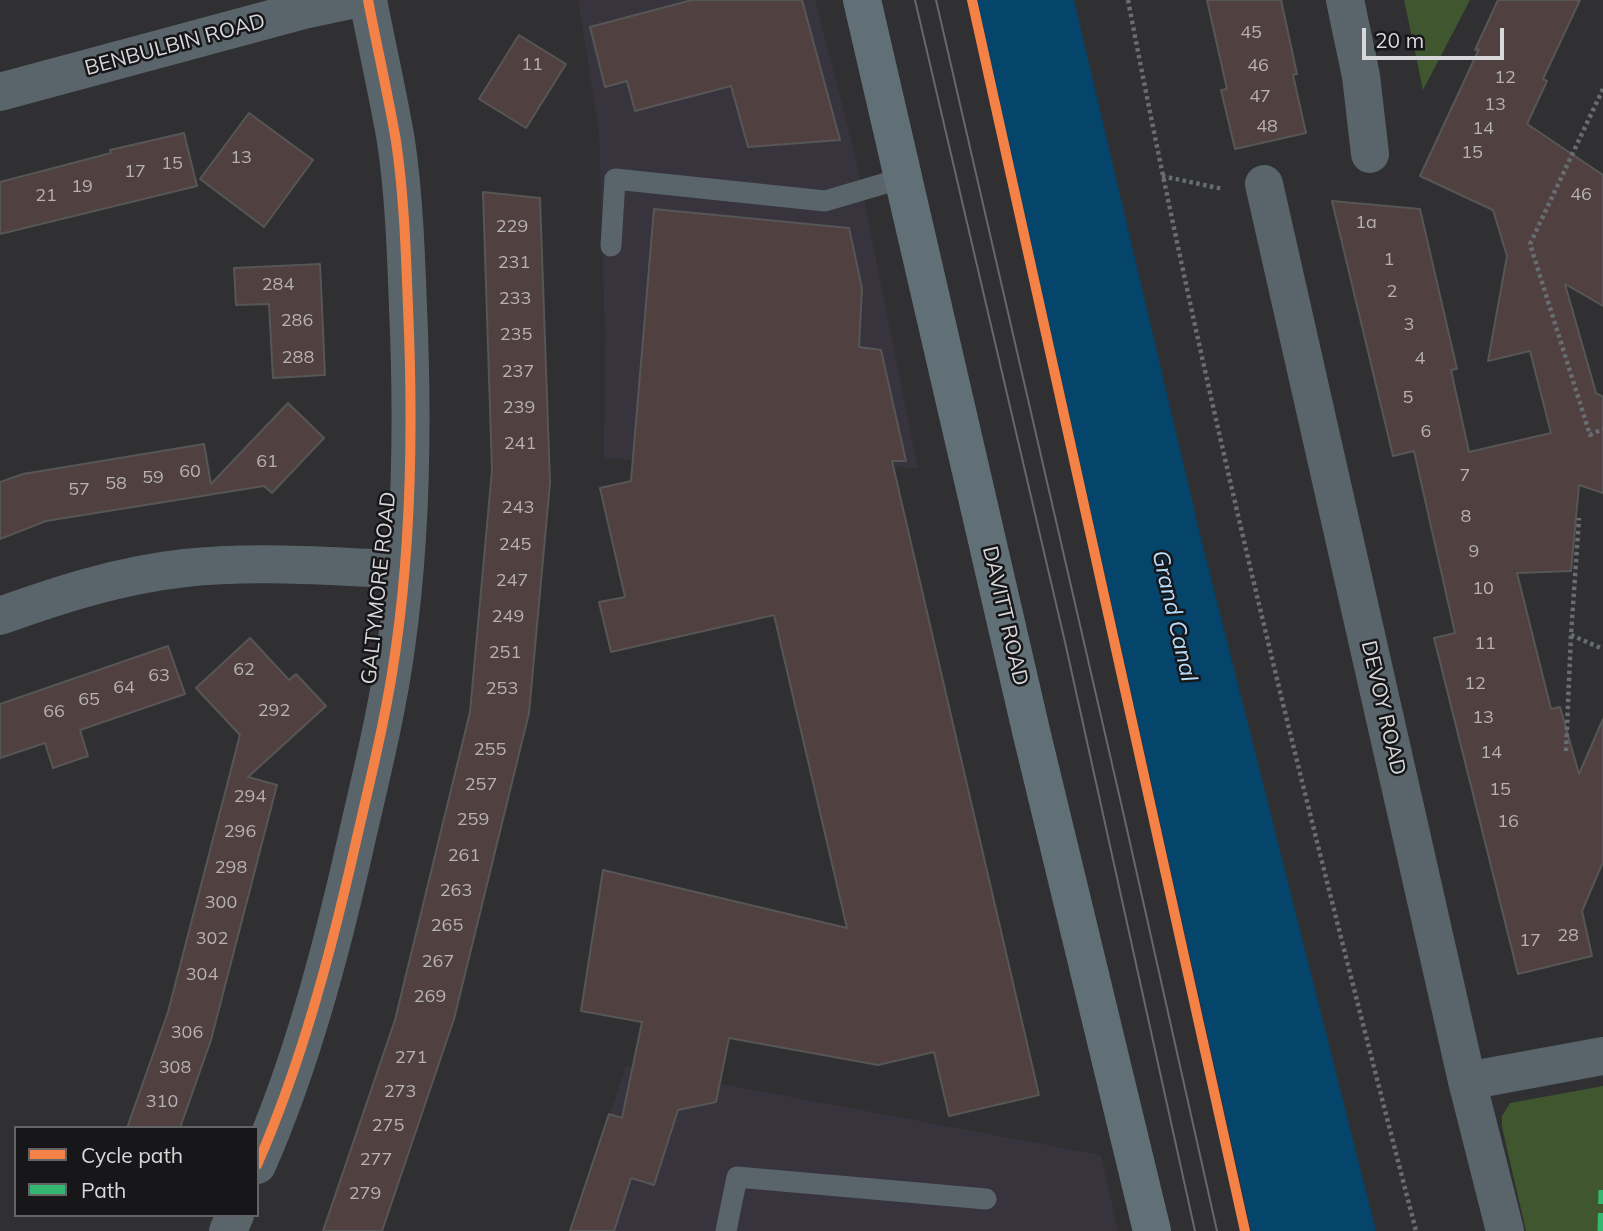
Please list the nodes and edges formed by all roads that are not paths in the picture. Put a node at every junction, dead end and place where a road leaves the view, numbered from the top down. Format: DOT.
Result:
graph roads {
  1 [pos="351,0"];
  2 [pos="368,0"];
  3 [pos="862,0"];
  4 [pos="1345,0"];
  5 [pos="0,92"];
  6 [pos="1370,154"];
  7 [pos="904,178"];
  8 [pos="1264,184"];
  9 [pos="611,246"];
  10 [pos="404,569"];
  11 [pos="0,616"];
  12 [pos="1603,1056"];
  13 [pos="1467,1081"];
  14 [pos="259,1161"];
  15 [pos="986,1199"];
  16 [pos="726,1231"];
  17 [pos="1153,1231"];
  18 [pos="1504,1231"];
  1 -- 5 [label="street, BENBULBIN ROAD"];
  2 -- 10 [label="street, GALTYMORE ROAD"];
  3 -- 7 [label="main road, DAVITT ROAD"];
  4 -- 6 [label="street"];
  7 -- 9 [label="lane"];
  7 -- 17 [label="main road, DAVITT ROAD"];
  8 -- 13 [label="street, DEVOY ROAD"];
  10 -- 11 [label="street"];
  10 -- 14 [label="street, GALTYMORE ROAD"];
  12 -- 13 [label="street"];
  13 -- 18 [label="street, DEVOY ROAD"];
  15 -- 16 [label="lane"];
}
